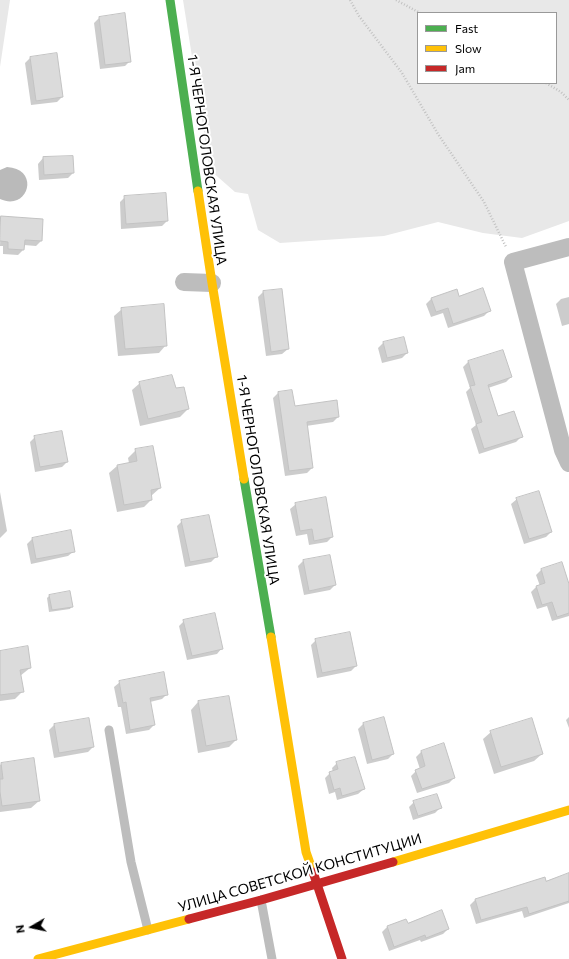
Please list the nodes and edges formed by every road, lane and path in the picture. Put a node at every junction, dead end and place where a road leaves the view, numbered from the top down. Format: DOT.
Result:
graph roads {
  1 [pos="170,0"];
  2 [pos="350,0"];
  3 [pos="396,0"];
  4 [pos="418,12"];
  5 [pos="548,84"];
  6 [pos="569,100"];
  7 [pos="569,247"];
  8 [pos="513,262"];
  9 [pos="184,282"];
  10 [pos="212,283"];
  11 [pos="569,463"];
  12 [pos="109,730"];
  13 [pos="569,810"];
  14 [pos="316,884"];
  15 [pos="261,900"];
  16 [pos="148,930"];
  17 [pos="38,959"];
  18 [pos="272,959"];
  19 [pos="342,959"];
  1 -- 10 [label="street, 1-Я ЧЕРНОГОЛОВСКАЯ УЛИЦА"];
  2 -- 8 [label="path"];
  3 -- 4 [label="path"];
  5 -- 6 [label="path"];
  7 -- 8 [label="street"];
  8 -- 11 [label="street"];
  9 -- 10 [label="street"];
  10 -- 14 [label="street, 1-Я ЧЕРНОГОЛОВСКАЯ УЛИЦА"];
  12 -- 16 [label="lane"];
  13 -- 14 [label="street, УЛИЦА СОВЕТСКОЙ КОНСТИТУЦИИ"];
  14 -- 15 [label="street, УЛИЦА СОВЕТСКОЙ КОНСТИТУЦИИ"];
  14 -- 19 [label="street, 1-Я ЧЕРНОГОЛОВСКАЯ УЛИЦА"];
  15 -- 16 [label="street, УЛИЦА СОВЕТСКОЙ КОНСТИТУЦИИ"];
  15 -- 18 [label="lane"];
  16 -- 17 [label="street, УЛИЦА СОВЕТСКОЙ КОНСТИТУЦИИ"];
}
